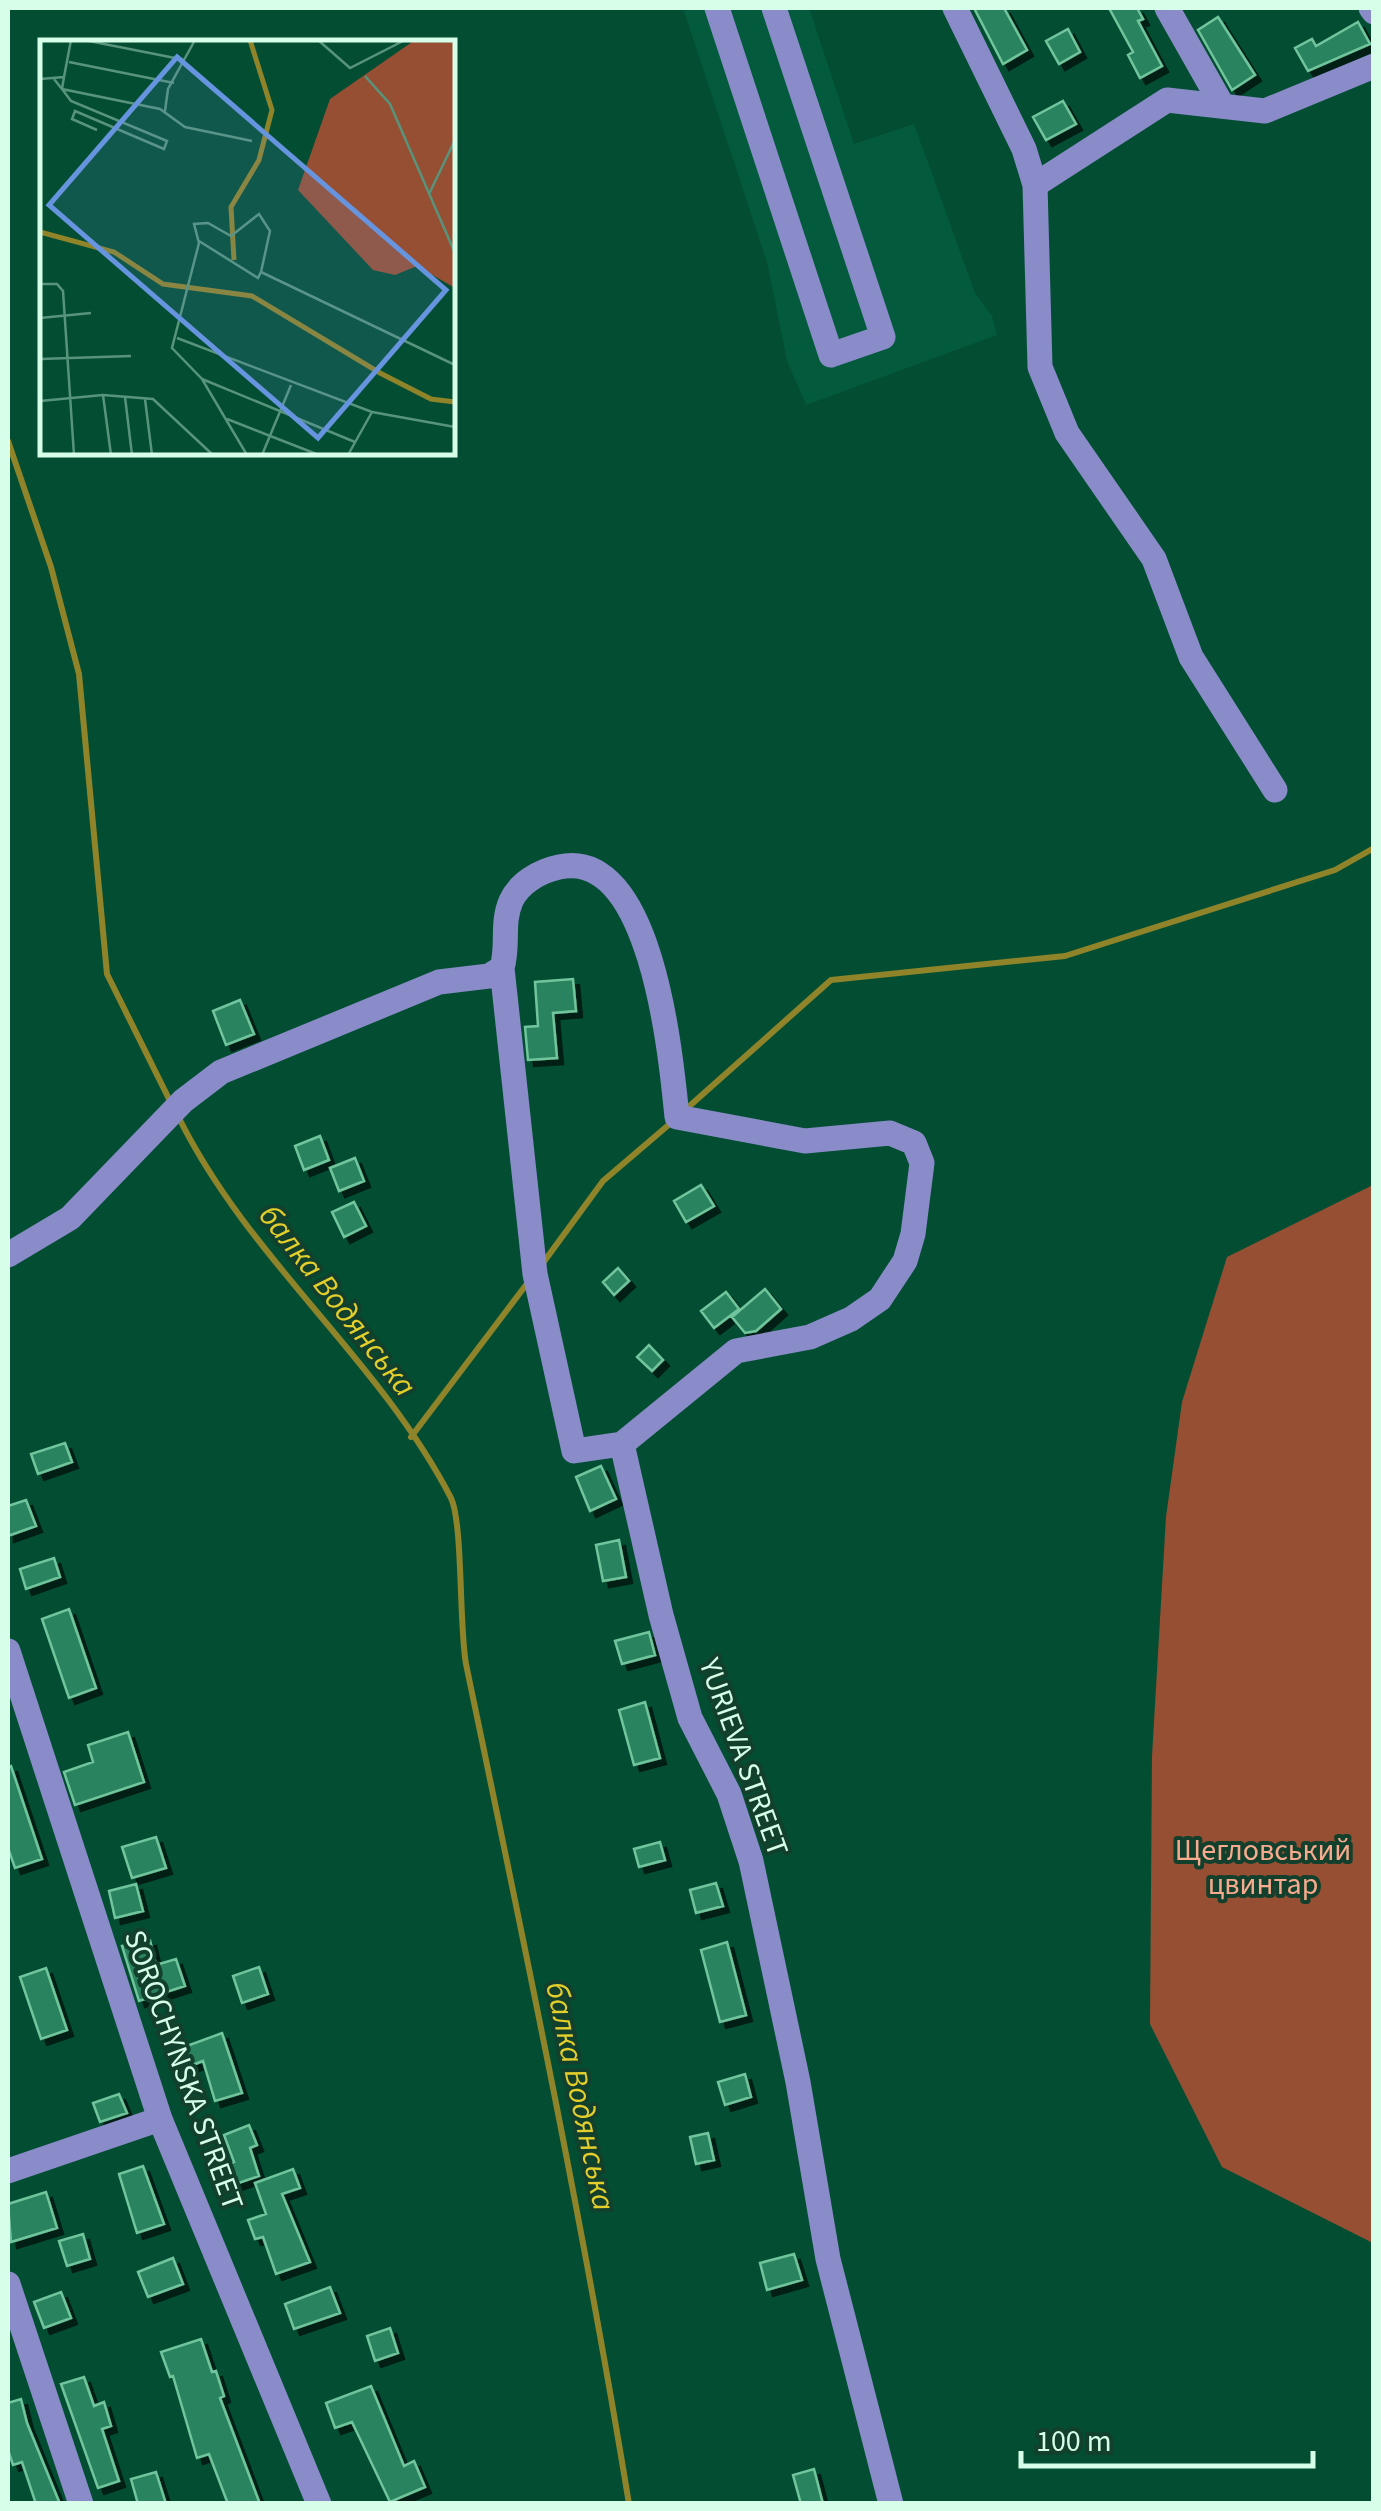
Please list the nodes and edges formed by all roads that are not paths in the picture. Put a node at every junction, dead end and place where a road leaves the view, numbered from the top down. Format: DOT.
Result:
graph roads {
  1 [pos="717,8"];
  2 [pos="774,8"];
  3 [pos="955,8"];
  4 [pos="1167,8"];
  5 [pos="1374,66"];
  6 [pos="1222,105"];
  7 [pos="1035,185"];
  8 [pos="1275,790"];
  9 [pos="502,968"];
  10 [pos="8,1255"];
  11 [pos="622,1444"];
  12 [pos="8,1652"];
  13 [pos="160,2119"];
  14 [pos="8,2171"];
  15 [pos="8,2284"];
  16 [pos="81,2504"];
  17 [pos="319,2504"];
  18 [pos="891,2504"];
  1 -- 2 [label="street"];
  3 -- 7 [label="street"];
  4 -- 6 [label="street"];
  5 -- 6 [label="street"];
  6 -- 7 [label="street"];
  7 -- 8 [label="street"];
  9 -- 10 [label="street"];
  9 -- 11 [label="street"];
  9 -- 11 [label="street"];
  11 -- 18 [label="street, YURIEVA STREET"];
  12 -- 13 [label="street, SOROCHYNSKA STREET"];
  13 -- 14 [label="street"];
  13 -- 17 [label="street, SOROCHYNSKA STREET"];
  15 -- 16 [label="street"];
}
